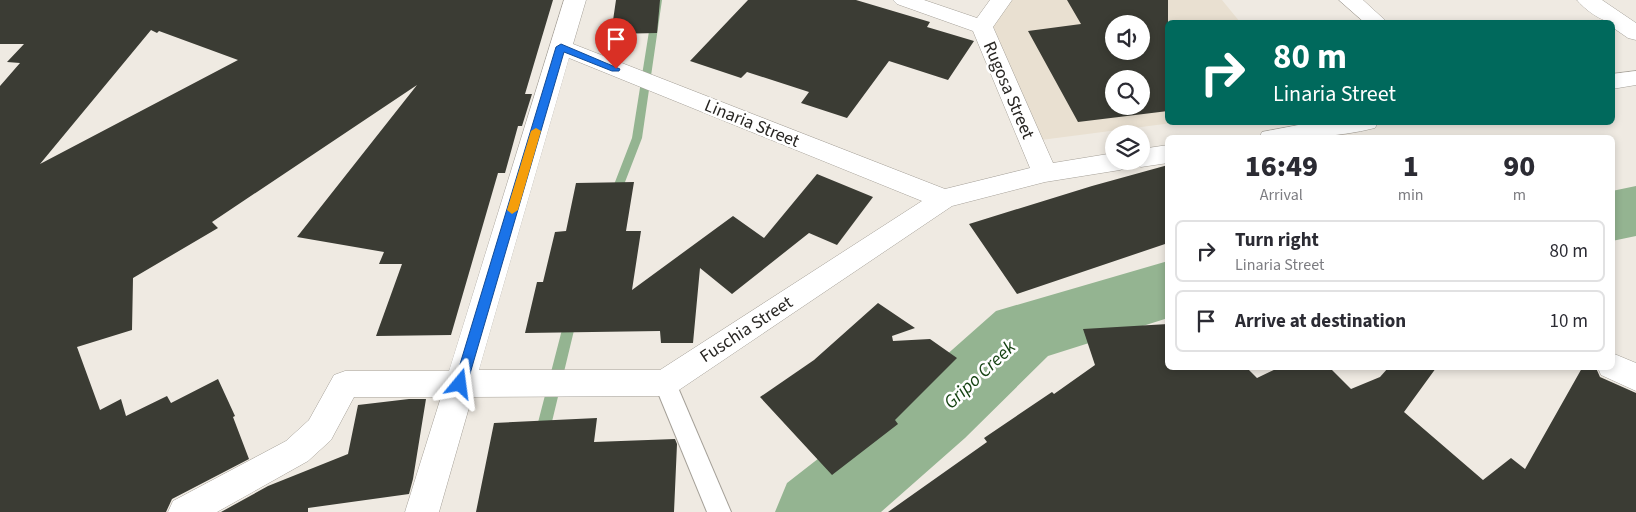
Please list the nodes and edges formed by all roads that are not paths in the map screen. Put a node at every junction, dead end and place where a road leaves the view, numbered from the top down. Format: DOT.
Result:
graph roads {
  1 [pos="575,0"];
  2 [pos="904,0"];
  3 [pos="1001,0"];
  4 [pos="1350,0"];
  5 [pos="1588,0"];
  6 [pos="1374,20"];
  7 [pos="982,26"];
  8 [pos="1636,33"];
  9 [pos="561,47"];
  10 [pos="1636,78"];
  11 [pos="1615,82"];
  12 [pos="1348,125"];
  13 [pos="1289,135"];
  14 [pos="1165,154"];
  15 [pos="1150,157"];
  16 [pos="1105,163"];
  17 [pos="1045,173"];
  18 [pos="944,199"];
  19 [pos="1615,368"];
  20 [pos="1636,378"];
  21 [pos="665,383"];
  22 [pos="460,384"];
  23 [pos="185,512"];
  24 [pos="422,512"];
  25 [pos="719,512"];
  1 -- 9 [label="street"];
  2 -- 7 [label="street, Rugosa Street"];
  3 -- 7 [label="street"];
  4 -- 6 [label="street"];
  5 -- 8 [label="street"];
  7 -- 17 [label="street, Rugosa Street"];
  9 -- 18 [label="street, Linaria Street"];
  9 -- 22 [label="street"];
  10 -- 11 [label="street"];
  12 -- 13 [label="street"];
  14 -- 15 [label="street"];
  16 -- 17 [label="street, Fuschia Street"];
  17 -- 18 [label="street, Fuschia Street"];
  18 -- 21 [label="street, Fuschia Street"];
  19 -- 20 [label="street"];
  21 -- 22 [label="street"];
  21 -- 25 [label="lane"];
  22 -- 23 [label="street"];
  22 -- 24 [label="street"];
}
